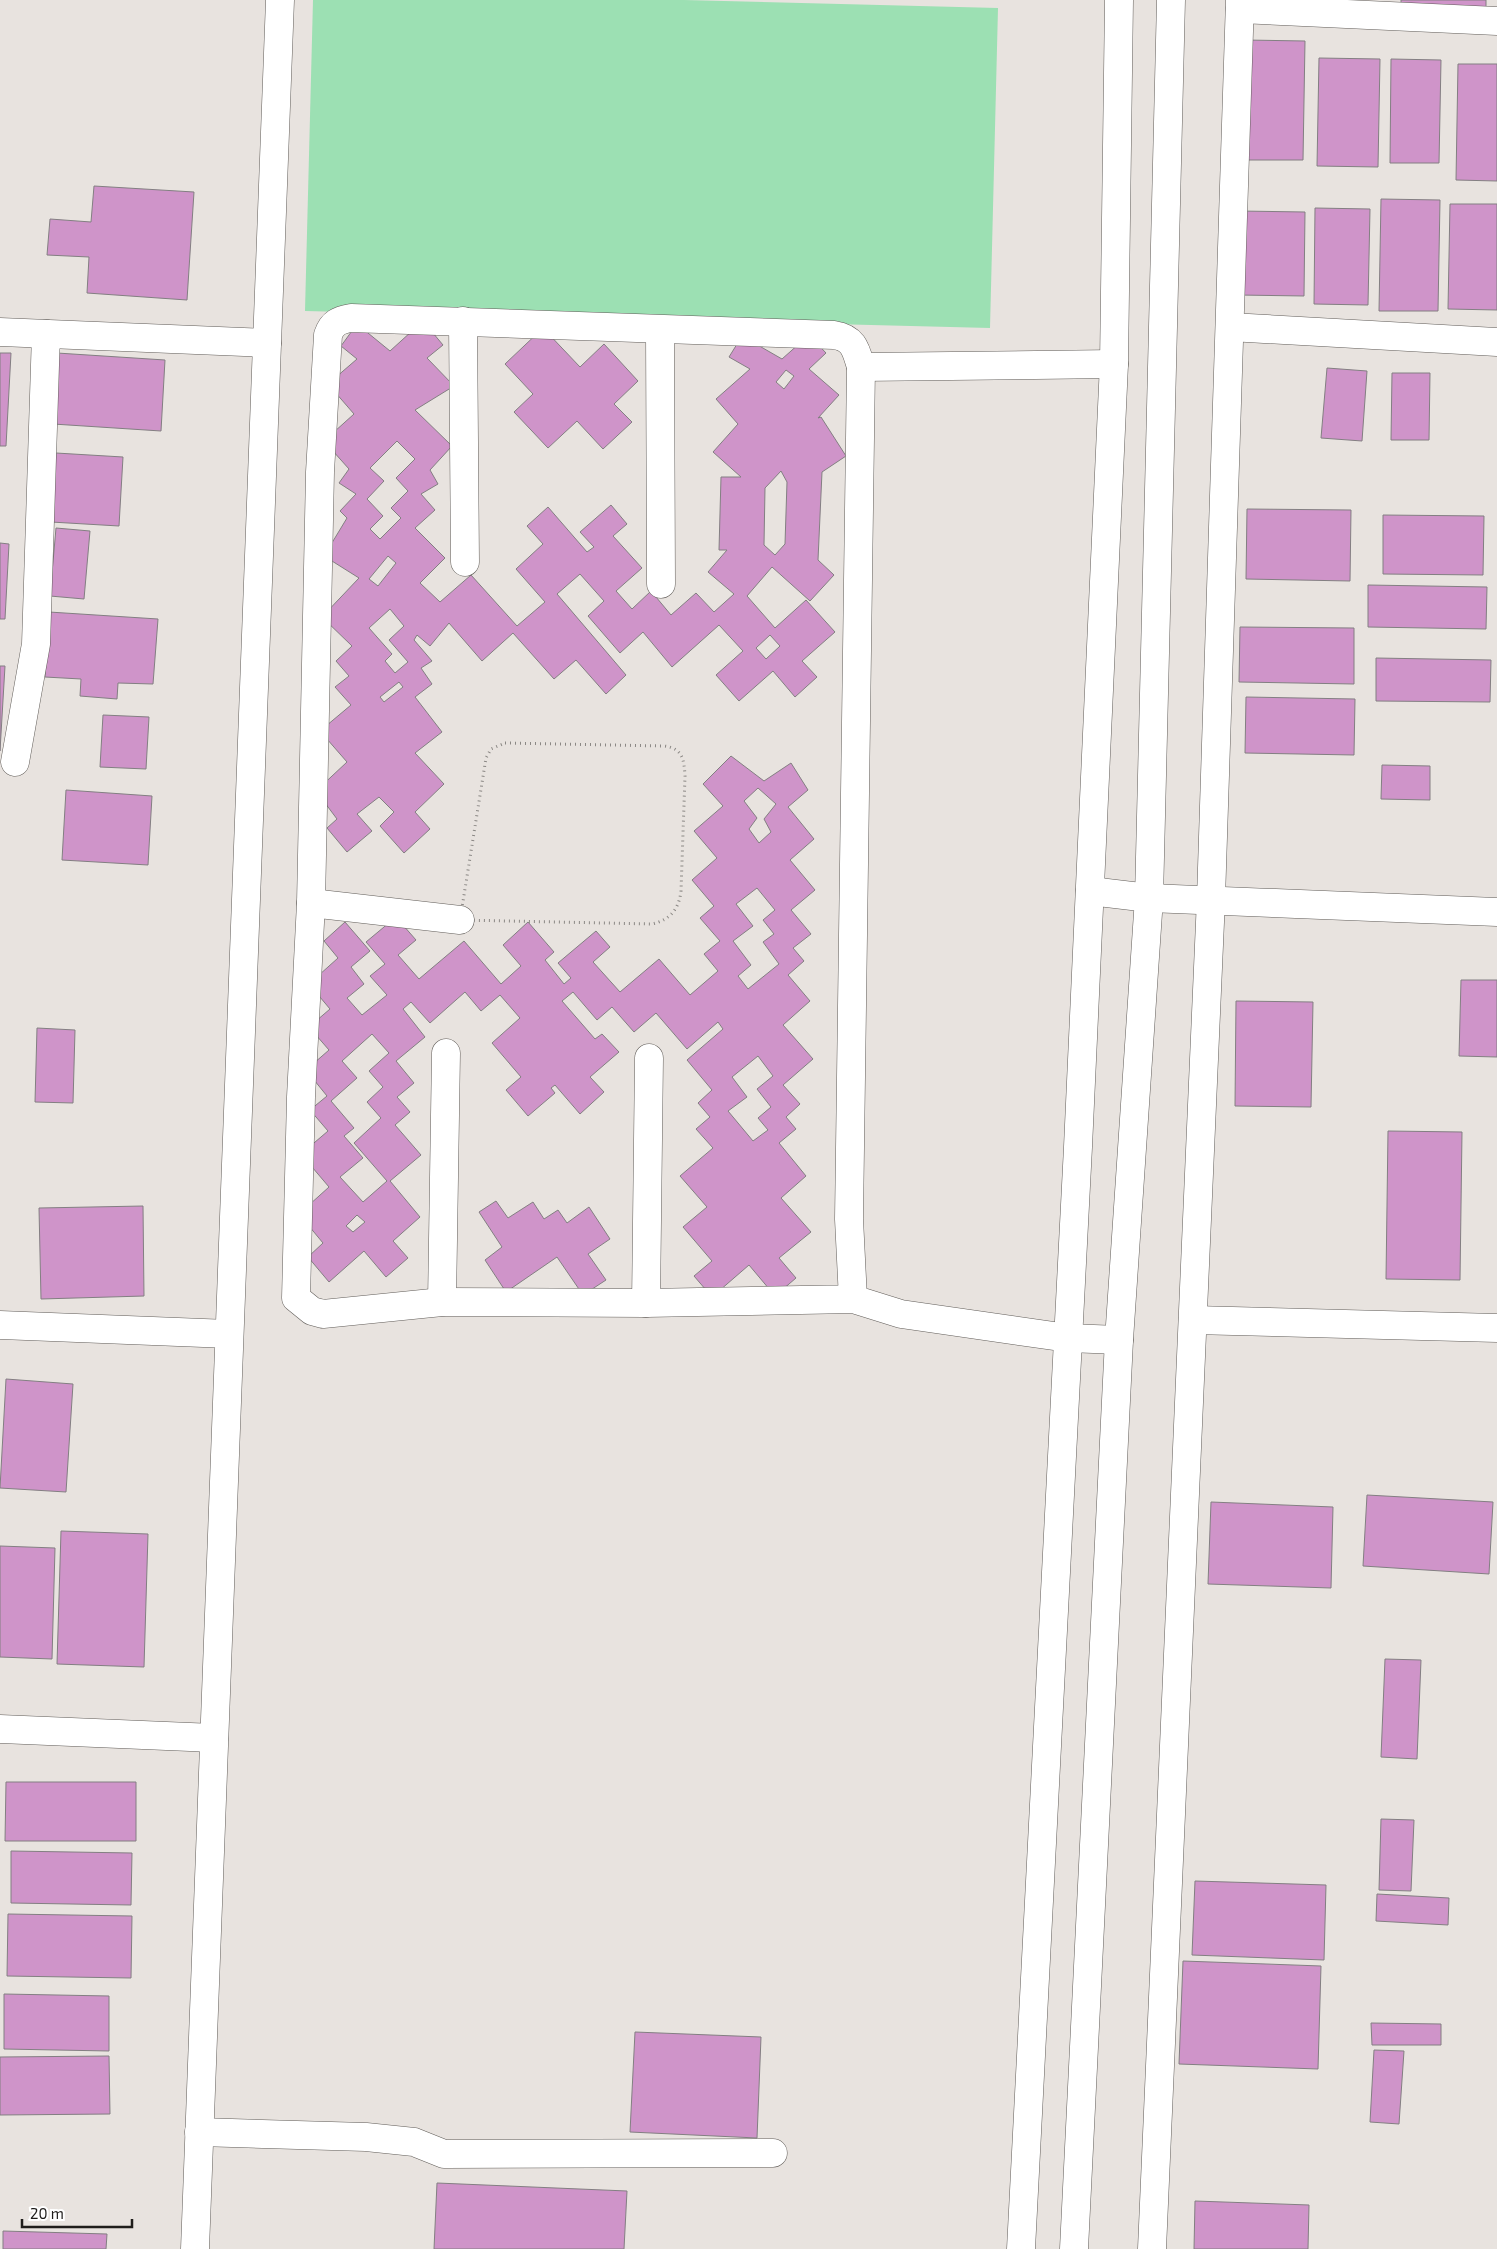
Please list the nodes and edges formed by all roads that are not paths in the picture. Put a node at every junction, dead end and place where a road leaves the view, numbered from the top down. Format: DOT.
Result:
graph roads {
  1 [pos="280,0"];
  2 [pos="1119,0"];
  3 [pos="1171,0"];
  4 [pos="1240,5"];
  5 [pos="1497,21"];
  6 [pos="463,321"];
  7 [pos="1230,327"];
  8 [pos="660,330"];
  9 [pos="0,332"];
  10 [pos="46,334"];
  11 [pos="1497,342"];
  12 [pos="267,343"];
  13 [pos="1114,364"];
  14 [pos="862,367"];
  15 [pos="465,562"];
  16 [pos="661,584"];
  17 [pos="15,762"];
  18 [pos="1090,891"];
  19 [pos="1149,898"];
  20 [pos="1211,899"];
  21 [pos="311,903"];
  22 [pos="1497,912"];
  23 [pos="460,920"];
  24 [pos="446,1053"];
  25 [pos="649,1058"];
  26 [pos="853,1299"];
  27 [pos="442,1302"];
  28 [pos="646,1303"];
  29 [pos="1193,1320"];
  30 [pos="0,1324"];
  31 [pos="1497,1328"];
  32 [pos="229,1334"];
  33 [pos="1068,1338"];
  34 [pos="1119,1340"];
  35 [pos="0,1729"];
  36 [pos="214,1738"];
  37 [pos="199,2132"];
  38 [pos="773,2153"];
  39 [pos="195,2249"];
  40 [pos="1021,2249"];
  41 [pos="1074,2249"];
  42 [pos="1152,2249"];
  1 -- 12 [label="street"];
  2 -- 13 [label="street"];
  3 -- 19 [label="street"];
  4 -- 5 [label="street"];
  4 -- 7 [label="street"];
  6 -- 8 [label="street"];
  6 -- 15 [label="street"];
  6 -- 21 [label="street"];
  7 -- 11 [label="street"];
  7 -- 20 [label="street"];
  8 -- 14 [label="street"];
  8 -- 16 [label="street"];
  9 -- 10 [label="street"];
  10 -- 12 [label="street"];
  10 -- 17 [label="street"];
  12 -- 32 [label="street"];
  13 -- 14 [label="street"];
  13 -- 18 [label="street"];
  14 -- 26 [label="street"];
  18 -- 19 [label="street"];
  18 -- 33 [label="street"];
  19 -- 20 [label="street"];
  19 -- 34 [label="street"];
  20 -- 22 [label="street"];
  20 -- 29 [label="street"];
  21 -- 23 [label="street"];
  21 -- 27 [label="street"];
  24 -- 27 [label="street"];
  25 -- 28 [label="street"];
  26 -- 28 [label="street"];
  26 -- 33 [label="street"];
  27 -- 28 [label="street"];
  29 -- 31 [label="street"];
  29 -- 42 [label="street"];
  30 -- 32 [label="street"];
  32 -- 36 [label="street"];
  33 -- 34 [label="street"];
  33 -- 40 [label="street"];
  34 -- 41 [label="street"];
  35 -- 36 [label="street"];
  36 -- 37 [label="street"];
  37 -- 38 [label="street"];
  37 -- 39 [label="street"];
}
